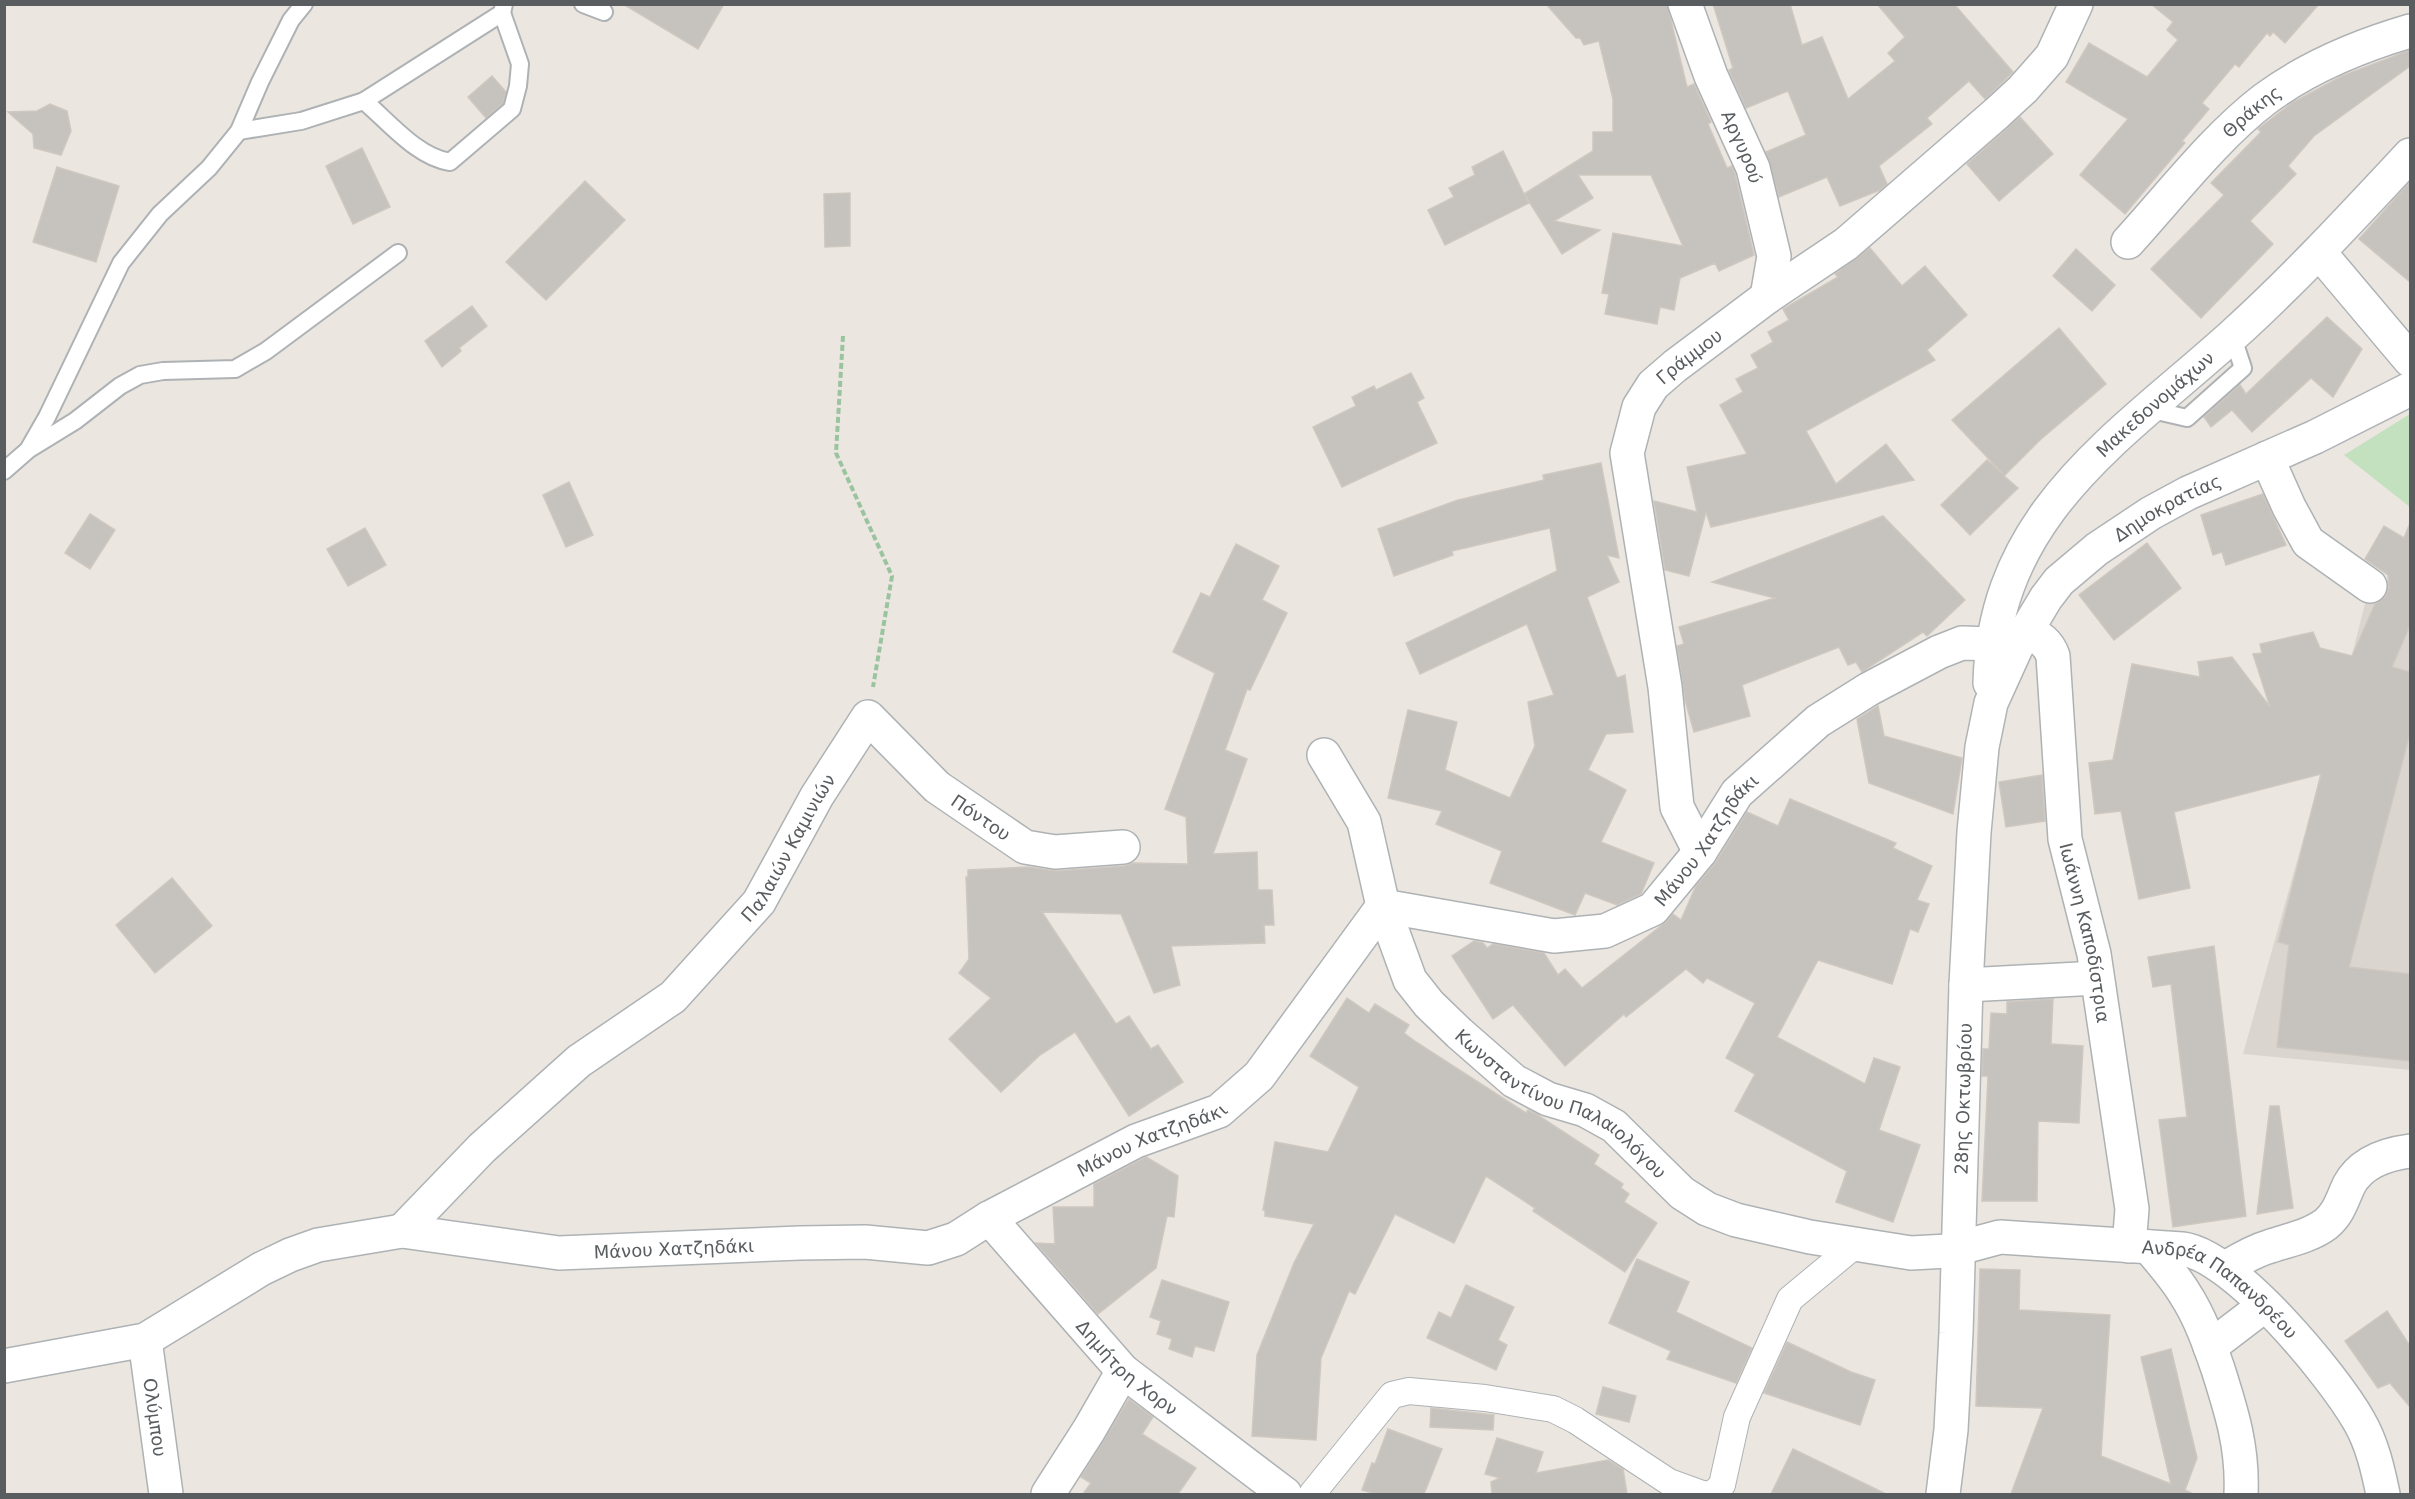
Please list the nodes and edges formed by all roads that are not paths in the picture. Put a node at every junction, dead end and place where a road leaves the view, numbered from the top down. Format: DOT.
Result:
graph roads {
  1 [pos="304,4"];
  2 [pos="583,4"];
  3 [pos="1685,4"];
  4 [pos="2076,4"];
  5 [pos="503,9"];
  6 [pos="604,12"];
  7 [pos="2410,31"];
  8 [pos="364,101"];
  9 [pos="239,131"];
  10 [pos="2410,155"];
  11 [pos="2128,242"];
  12 [pos="2319,252"];
  13 [pos="398,253"];
  14 [pos="1767,297"];
  15 [pos="2237,350"];
  16 [pos="2410,360"];
  17 [pos="2410,388"];
  18 [pos="2161,412"];
  19 [pos="28,450"];
  20 [pos="2267,458"];
  21 [pos="4,471"];
  22 [pos="2037,525"];
  23 [pos="2059,581"];
  24 [pos="2370,586"];
  25 [pos="2026,630"];
  26 [pos="1994,644"];
  27 [pos="1991,703"];
  28 [pos="868,717"];
  29 [pos="1324,754"];
  30 [pos="1123,847"];
  31 [pos="1700,852"];
  32 [pos="1383,906"];
  33 [pos="2097,978"];
  34 [pos="1966,986"];
  35 [pos="2410,1151"];
  36 [pos="988,1218"];
  37 [pos="402,1231"];
  38 [pos="1854,1246"];
  39 [pos="2139,1246"];
  40 [pos="1959,1248"];
  41 [pos="2226,1269"];
  42 [pos="2265,1305"];
  43 [pos="145,1340"];
  44 [pos="2210,1347"];
  45 [pos="4,1366"];
  46 [pos="1123,1371"];
  47 [pos="166,1494"];
  48 [pos="1048,1494"];
  49 [pos="1285,1494"];
  50 [pos="1312,1494"];
  51 [pos="1702,1494"];
  52 [pos="1709,1494"];
  53 [pos="1943,1494"];
  54 [pos="2241,1494"];
  55 [pos="2383,1494"];
  1 -- 9 [label="lane"];
  2 -- 6 [label="lane"];
  3 -- 14 [label="street, Αργυρού"];
  4 -- 14 [label="street, Γράμμου"];
  5 -- 8 [label="lane"];
  5 -- 8 [label="lane"];
  7 -- 11 [label="street, Θράκης"];
  8 -- 9 [label="lane"];
  9 -- 19 [label="lane"];
  10 -- 12 [label="street, Μακεδονομάχων"];
  12 -- 16 [label="street"];
  12 -- 22 [label="street, Μακεδονομάχων"];
  13 -- 19 [label="lane"];
  14 -- 31 [label="street, Γράμμου"];
  15 -- 18 [label="lane"];
  17 -- 20 [label="street, Δημοκρατίας"];
  19 -- 21 [label="lane"];
  20 -- 23 [label="street, Δημοκρατίας"];
  20 -- 24 [label="street"];
  22 -- 23 [label="street"];
  22 -- 26 [label="street, Μακεδονομάχων"];
  23 -- 25 [label="street, Δημοκρατίας"];
  25 -- 27 [label="street, Δημοκρατίας"];
  25 -- 33 [label="street, Ιωάννη Καποδίστρια"];
  26 -- 27 [label="street, Μακεδονομάχων"];
  26 -- 31 [label="street, Μάνου Χατζηδάκι"];
  27 -- 34 [label="street, 28ης Οκτωβρίου"];
  28 -- 30 [label="street, Πόντου"];
  28 -- 37 [label="street, Παλαιών Καμινιών"];
  29 -- 32 [label="street, Κωνσταντίνου Παλαιολόγου"];
  31 -- 32 [label="street, Μάνου Χατζηδάκι"];
  32 -- 36 [label="street, Μάνου Χατζηδάκι"];
  32 -- 38 [label="street, Κωνσταντίνου Παλαιολόγου"];
  33 -- 34 [label="street"];
  33 -- 39 [label="street, Ιωάννη Καποδίστρια"];
  34 -- 40 [label="street, 28ης Οκτωβρίου"];
  35 -- 41 [label="street"];
  36 -- 37 [label="street, Μάνου Χατζηδάκι"];
  36 -- 46 [label="street, Δημήτρη Χορν"];
  37 -- 43 [label="street, Μάνου Χατζηδάκι"];
  38 -- 40 [label="street, Κωνσταντίνου Παλαιολόγου"];
  38 -- 52 [label="street"];
  39 -- 40 [label="street, Ανδρέα Παπανδρέου"];
  39 -- 41 [label="street, Ανδρέα Παπανδρέου"];
  39 -- 44 [label="street"];
  40 -- 53 [label="street, 28ης Οκτωβρίου"];
  41 -- 42 [label="street, Ανδρέα Παπανδρέου"];
  42 -- 44 [label="street"];
  42 -- 55 [label="street, Ανδρέα Παπανδρέου"];
  43 -- 45 [label="street"];
  43 -- 47 [label="street, Ολύμπου"];
  44 -- 54 [label="street"];
  46 -- 48 [label="street"];
  46 -- 49 [label="street, Δημήτρη Χορν"];
  50 -- 51 [label="street"];
}
